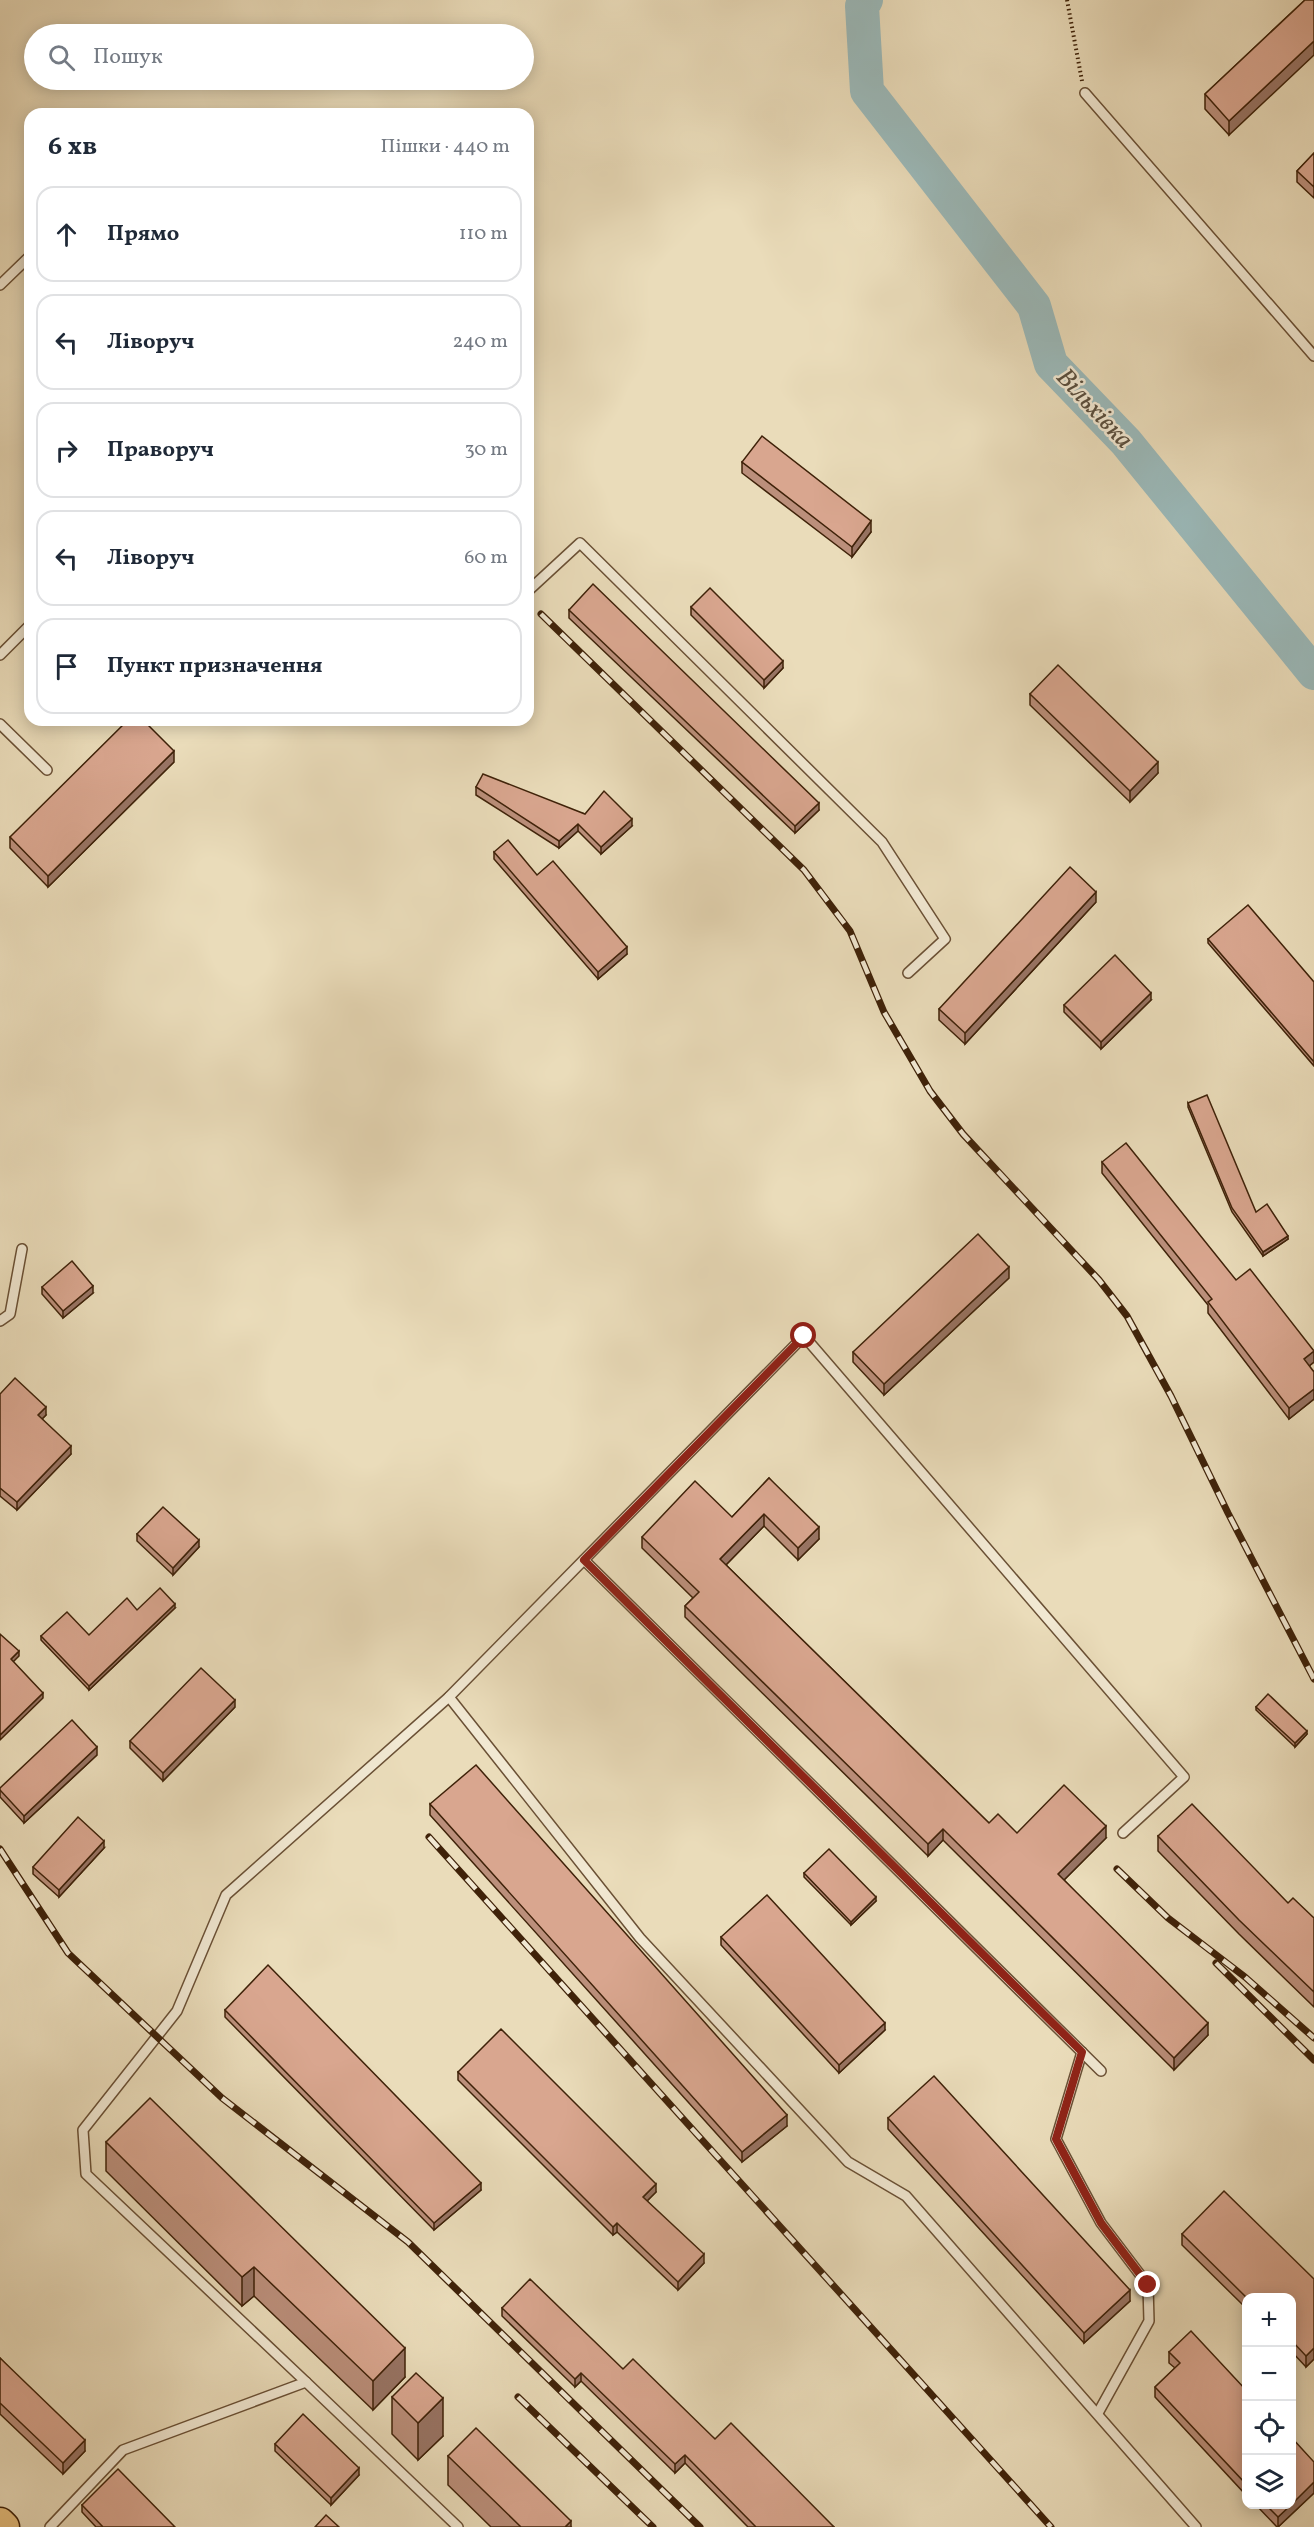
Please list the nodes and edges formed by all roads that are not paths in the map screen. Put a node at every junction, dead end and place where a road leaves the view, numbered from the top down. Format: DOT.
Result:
graph roads {
  1 [pos="1085,93"];
  2 [pos="24,262"];
  3 [pos="0,285"];
  4 [pos="1314,356"];
  5 [pos="534,585"];
  6 [pos="24,631"];
  7 [pos="0,655"];
  8 [pos="0,724"];
  9 [pos="47,770"];
  10 [pos="908,973"];
  11 [pos="22,1249"];
  12 [pos="0,1321"];
  13 [pos="584,1560"];
  14 [pos="449,1697"];
  15 [pos="1123,1833"];
  16 [pos="1082,2052"];
  17 [pos="1101,2071"];
  18 [pos="306,2382"];
  19 [pos="1098,2413"];
  20 [pos="0,2523"];
  21 [pos="4,2527"];
  22 [pos="50,2527"];
  23 [pos="458,2527"];
  24 [pos="1196,2527"];
  1 -- 4 [label="lane"];
  2 -- 3 [label="lane"];
  5 -- 10 [label="lane"];
  6 -- 7 [label="lane"];
  8 -- 9 [label="lane"];
  11 -- 12 [label="lane"];
  13 -- 14 [label="lane"];
  13 -- 15 [label="lane"];
  13 -- 16 [label="lane"];
  14 -- 18 [label="lane"];
  14 -- 19 [label="lane"];
  16 -- 17 [label="lane"];
  16 -- 19 [label="lane"];
  18 -- 22 [label="lane"];
  18 -- 23 [label="lane"];
  19 -- 24 [label="lane"];
  20 -- 21 [label="main road"];
}
